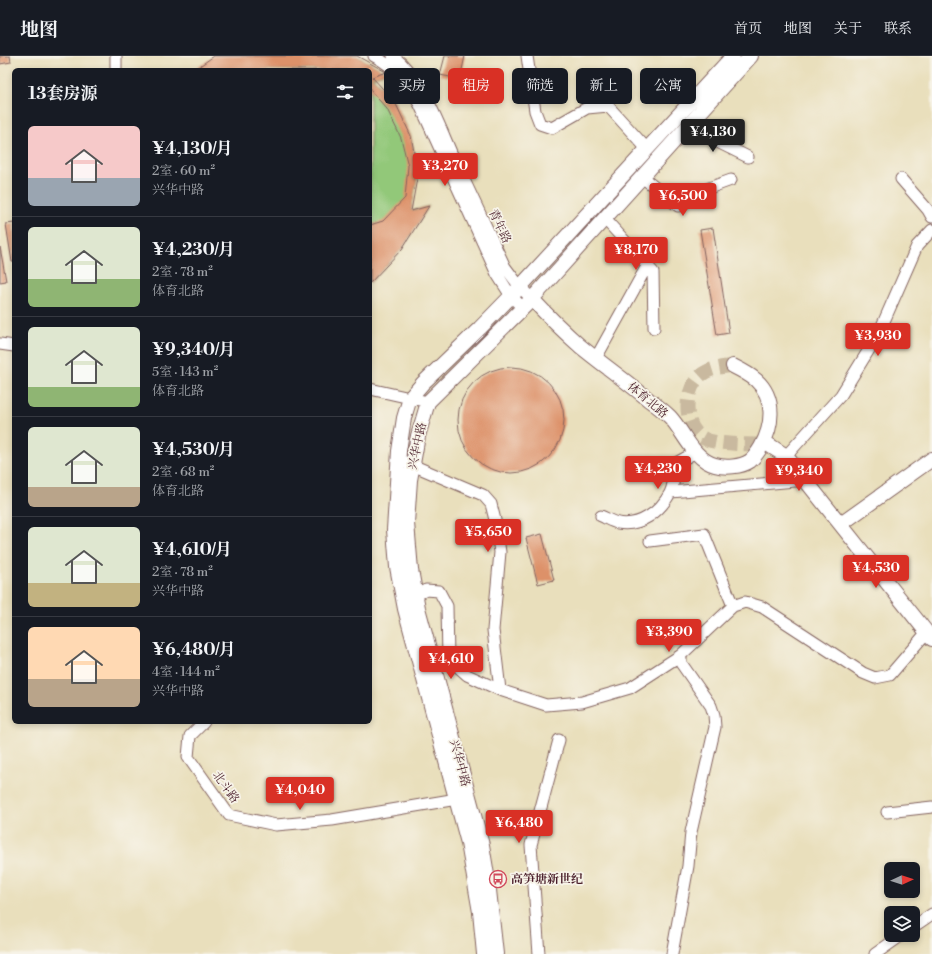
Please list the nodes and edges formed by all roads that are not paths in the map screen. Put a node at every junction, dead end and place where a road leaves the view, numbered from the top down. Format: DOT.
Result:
graph roads {
  1 [pos="116,56"];
  2 [pos="374,56"];
  3 [pos="393,56"];
  4 [pos="527,56"];
  5 [pos="733,56"];
  6 [pos="751,56"];
  7 [pos="116,68"];
  8 [pos="687,128"];
  9 [pos="647,149"];
  10 [pos="748,157"];
  11 [pos="642,177"];
  12 [pos="901,178"];
  13 [pos="731,180"];
  14 [pos="932,217"];
  15 [pos="604,219"];
  16 [pos="932,230"];
  17 [pos="648,266"];
  18 [pos="516,291"];
  19 [pos="527,304"];
  20 [pos="654,328"];
  21 [pos="0,344"];
  22 [pos="12,346"];
  23 [pos="596,358"];
  24 [pos="733,366"];
  25 [pos="372,389"];
  26 [pos="410,398"];
  27 [pos="428,402"];
  28 [pos="769,445"];
  29 [pos="696,452"];
  30 [pos="786,456"];
  31 [pos="398,459"];
  32 [pos="932,459"];
  33 [pos="413,465"];
  34 [pos="806,480"];
  35 [pos="670,492"];
  36 [pos="601,516"];
  37 [pos="841,524"];
  38 [pos="650,541"];
  39 [pos="409,597"];
  40 [pos="733,606"];
  41 [pos="929,636"];
  42 [pos="681,655"];
  43 [pos="500,690"];
  44 [pos="202,724"];
  45 [pos="559,740"];
  46 [pos="456,799"];
  47 [pos="932,807"];
  48 [pos="887,812"];
  49 [pos="932,914"];
  50 [pos="920,922"];
  51 [pos="892,942"];
  52 [pos="484,954"];
  53 [pos="496,954"];
  54 [pos="539,954"];
  55 [pos="672,954"];
  56 [pos="875,954"];
  1 -- 7 [label="street"];
  2 -- 18 [label="street"];
  3 -- 18 [label="street, 青年路"];
  4 -- 9 [label="street"];
  5 -- 9 [label="main road"];
  6 -- 8 [label="main road, 兴华中路"];
  8 -- 10 [label="street"];
  8 -- 11 [label="main road, 兴华中路"];
  9 -- 18 [label="main road"];
  11 -- 13 [label="street"];
  11 -- 15 [label="main road, 兴华中路"];
  12 -- 14 [label="street"];
  15 -- 17 [label="street"];
  15 -- 19 [label="main road, 兴华中路"];
  16 -- 30 [label="street"];
  17 -- 20 [label="street"];
  17 -- 23 [label="street"];
  18 -- 19 [label="street"];
  18 -- 26 [label="main road"];
  19 -- 23 [label="main road, 体育北路"];
  19 -- 27 [label="main road, 兴华中路"];
  21 -- 22 [label="street"];
  23 -- 29 [label="main road, 体育北路"];
  24 -- 29 [label="main road, 体育北路"];
  25 -- 26 [label="street"];
  26 -- 27 [label="street"];
  26 -- 31 [label="main road"];
  27 -- 33 [label="main road, 兴华中路"];
  28 -- 30 [label="main road"];
  29 -- 35 [label="street"];
  30 -- 34 [label="main road"];
  31 -- 33 [label="street"];
  31 -- 39 [label="main road"];
  32 -- 37 [label="main road"];
  33 -- 39 [label="main road, 兴华中路"];
  33 -- 43 [label="street"];
  34 -- 35 [label="street"];
  34 -- 37 [label="main road"];
  35 -- 36 [label="street"];
  37 -- 41 [label="main road"];
  38 -- 40 [label="street"];
  39 -- 43 [label="street"];
  39 -- 46 [label="main road"];
  39 -- 53 [label="main road, 兴华中路"];
  40 -- 41 [label="street"];
  40 -- 42 [label="street"];
  42 -- 43 [label="street"];
  42 -- 55 [label="street"];
  44 -- 46 [label="street, 北斗路"];
  45 -- 54 [label="street"];
  46 -- 52 [label="main road"];
  47 -- 48 [label="street"];
  49 -- 50 [label="street"];
  51 -- 56 [label="street"];
}
